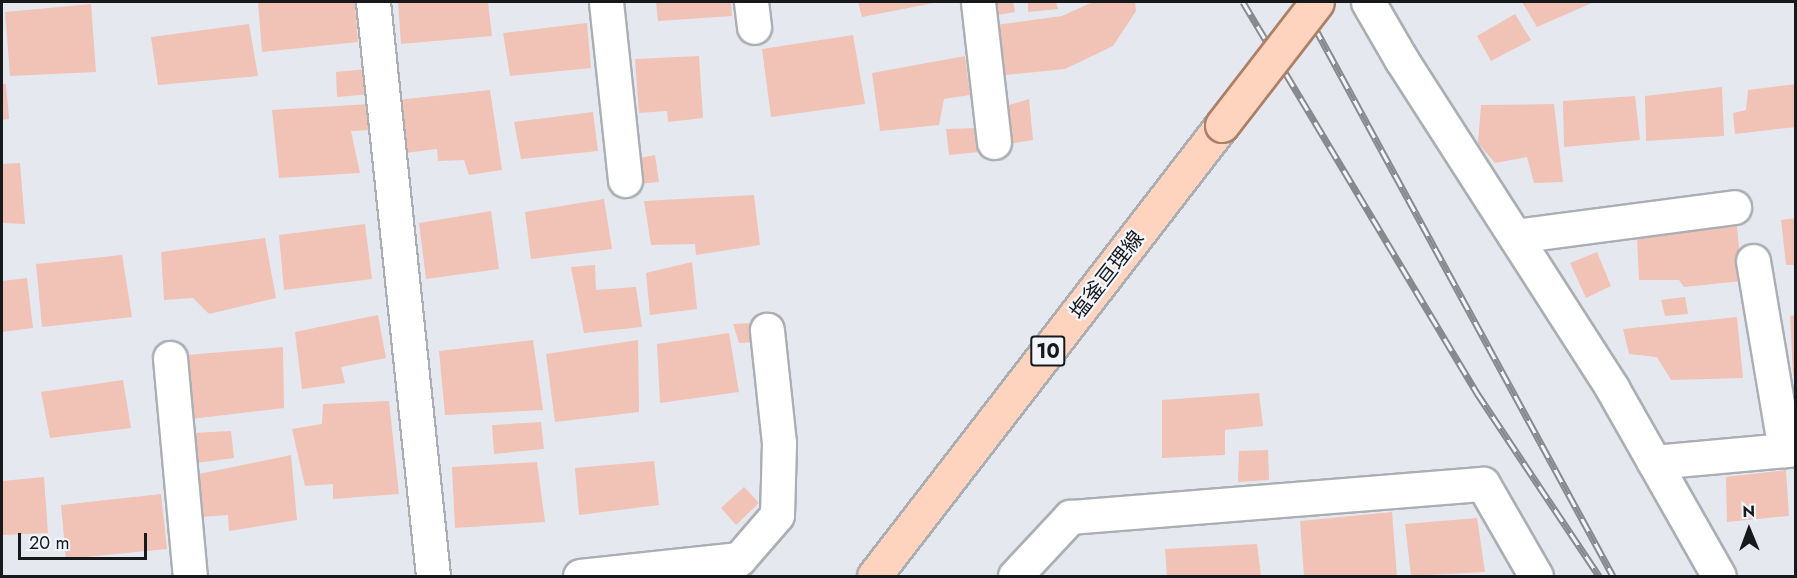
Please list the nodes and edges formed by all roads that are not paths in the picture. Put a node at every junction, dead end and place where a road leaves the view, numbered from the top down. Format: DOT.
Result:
graph roads {
  1 [pos="373,2"];
  2 [pos="606,2"];
  3 [pos="978,2"];
  4 [pos="1317,2"];
  5 [pos="1368,2"];
  6 [pos="994,142"];
  7 [pos="625,180"];
  8 [pos="1734,207"];
  9 [pos="1515,236"];
  10 [pos="1753,261"];
  11 [pos="767,330"];
  12 [pos="170,358"];
  13 [pos="1790,449"];
  14 [pos="1654,462"];
  15 [pos="190,576"];
  16 [pos="433,576"];
  17 [pos="580,576"];
  18 [pos="874,576"];
  19 [pos="1015,576"];
  20 [pos="1536,576"];
  21 [pos="1719,576"];
  1 -- 16 [label="street"];
  2 -- 7 [label="street"];
  3 -- 6 [label="street"];
  4 -- 18 [label="main road, 塩釜亘理線 / 10, bridge"];
  5 -- 9 [label="street"];
  8 -- 9 [label="street"];
  9 -- 14 [label="street"];
  10 -- 13 [label="street"];
  11 -- 17 [label="street"];
  12 -- 15 [label="street"];
  13 -- 14 [label="street"];
  14 -- 21 [label="street"];
  19 -- 20 [label="street"];
}
